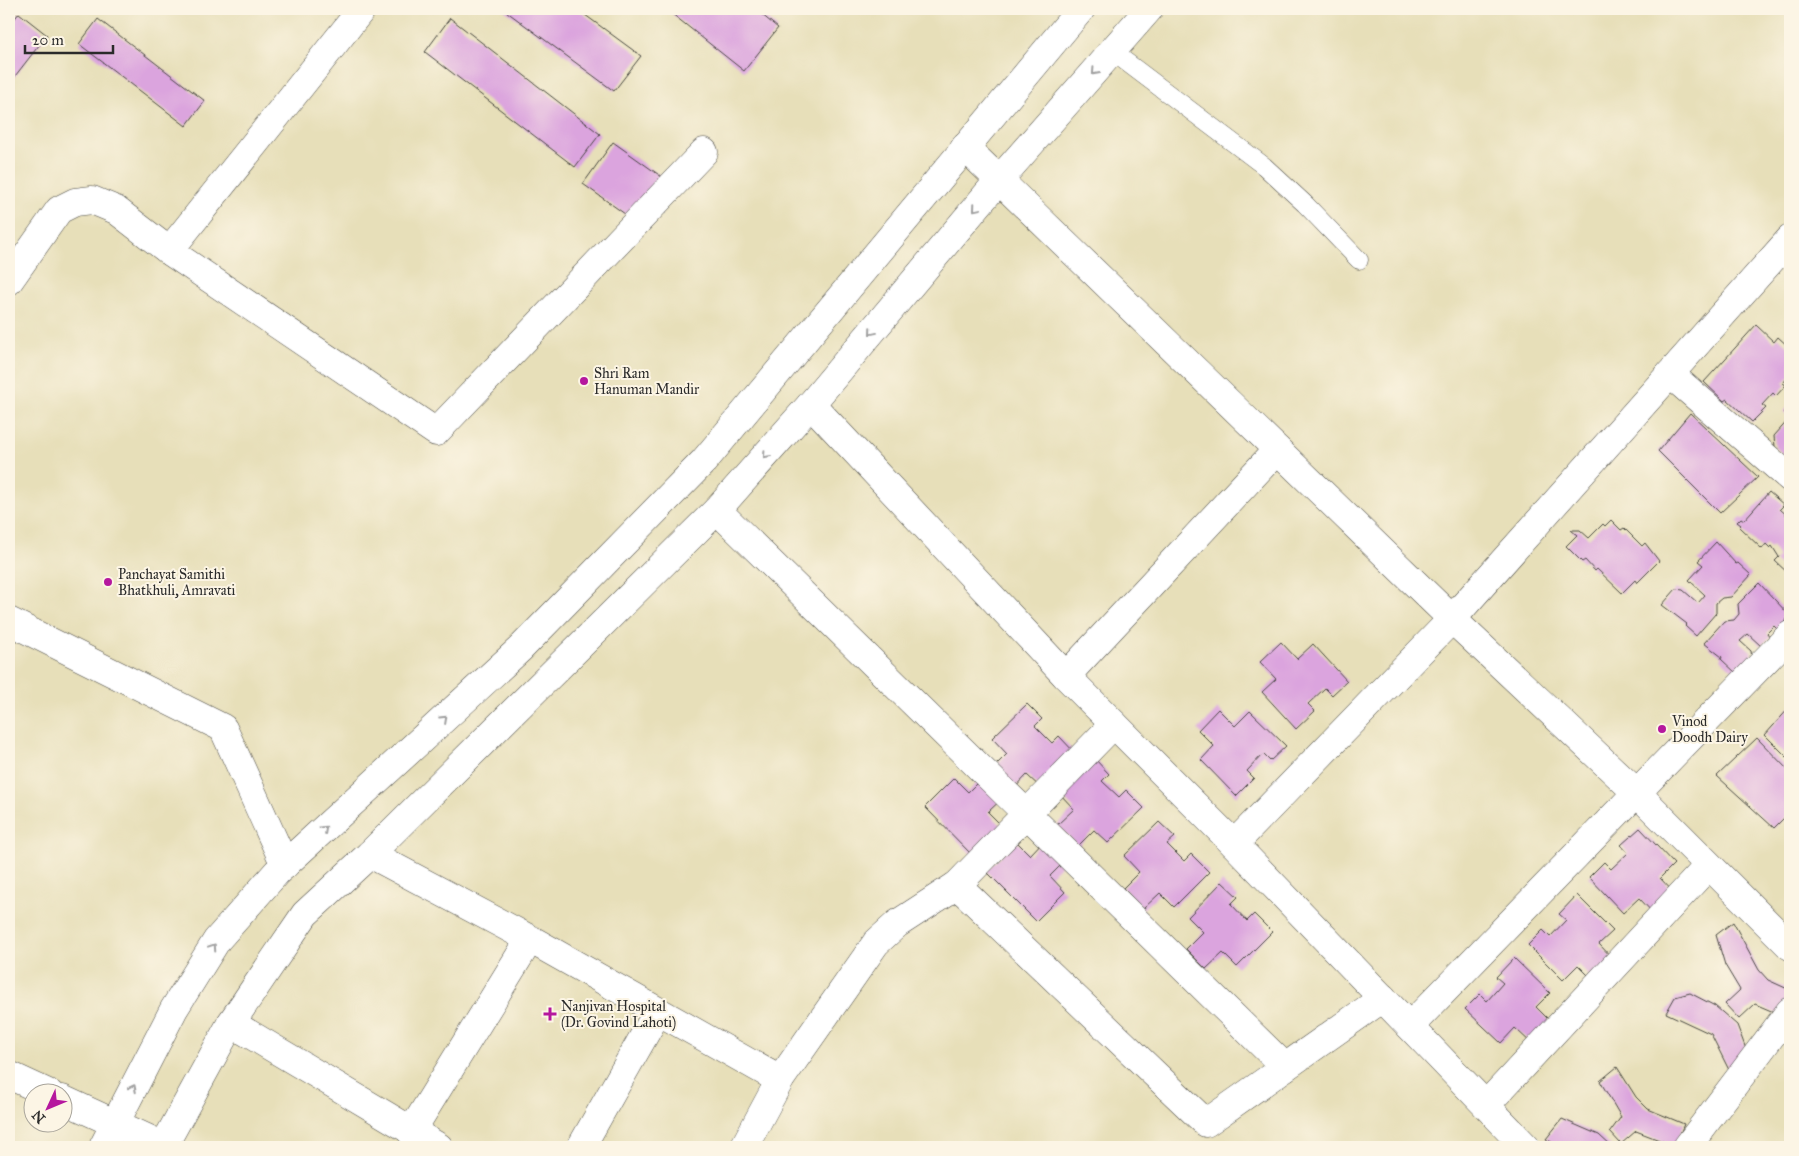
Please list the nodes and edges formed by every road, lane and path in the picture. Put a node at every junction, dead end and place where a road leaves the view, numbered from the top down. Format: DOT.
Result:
graph roads {
  1 [pos="362,9"];
  2 [pos="1081,9"];
  3 [pos="1149,9"];
  4 [pos="1113,52"];
  5 [pos="966,147"];
  6 [pos="704,152"];
  7 [pos="999,180"];
  8 [pos="1790,239"];
  9 [pos="169,251"];
  10 [pos="1359,260"];
  11 [pos="9,281"];
  12 [pos="1670,374"];
  13 [pos="812,404"];
  14 [pos="1277,450"];
  15 [pos="1790,478"];
  16 [pos="717,510"];
  17 [pos="1452,618"];
  18 [pos="9,621"];
  19 [pos="1790,635"];
  20 [pos="1066,676"];
  21 [pos="1114,724"];
  22 [pos="1637,793"];
  23 [pos="1027,813"];
  24 [pos="1234,844"];
  25 [pos="370,854"];
  26 [pos="285,864"];
  27 [pos="1708,866"];
  28 [pos="957,885"];
  29 [pos="530,939"];
  30 [pos="1790,946"];
  31 [pos="1383,998"];
  32 [pos="658,1011"];
  33 [pos="1790,1011"];
  34 [pos="230,1023"];
  35 [pos="1410,1026"];
  36 [pos="1285,1067"];
  37 [pos="9,1075"];
  38 [pos="780,1080"];
  39 [pos="28,1084"];
  40 [pos="72,1104"];
  41 [pos="1486,1105"];
  42 [pos="115,1123"];
  43 [pos="411,1132"];
  44 [pos="103,1147"];
  45 [pos="164,1147"];
  46 [pos="438,1147"];
  47 [pos="582,1147"];
  48 [pos="744,1147"];
  49 [pos="1526,1147"];
  50 [pos="1688,1147"];
  1 -- 9 [label="street"];
  2 -- 5 [label="street"];
  3 -- 4 [label="street"];
  4 -- 7 [label="street, one-way"];
  4 -- 10 [label="lane"];
  5 -- 7 [label="street"];
  26 -- 5 [label="street, one-way"];
  6 -- 9 [label="street"];
  7 -- 13 [label="street, one-way"];
  7 -- 14 [label="street"];
  8 -- 12 [label="street"];
  9 -- 11 [label="street"];
  12 -- 15 [label="street"];
  12 -- 17 [label="street"];
  13 -- 16 [label="street, one-way"];
  13 -- 20 [label="street"];
  14 -- 17 [label="street"];
  14 -- 20 [label="street"];
  16 -- 23 [label="street"];
  16 -- 25 [label="street"];
  17 -- 22 [label="street"];
  17 -- 24 [label="street"];
  18 -- 26 [label="street"];
  19 -- 22 [label="street"];
  20 -- 21 [label="street"];
  21 -- 23 [label="street"];
  21 -- 24 [label="street"];
  22 -- 27 [label="street"];
  22 -- 35 [label="street"];
  23 -- 28 [label="street"];
  23 -- 36 [label="street"];
  24 -- 31 [label="street"];
  25 -- 29 [label="street"];
  25 -- 34 [label="street"];
  42 -- 26 [label="street, one-way"];
  27 -- 30 [label="street"];
  27 -- 41 [label="street"];
  28 -- 36 [label="street"];
  28 -- 38 [label="street"];
  29 -- 32 [label="street"];
  29 -- 43 [label="street"];
  31 -- 35 [label="street"];
  31 -- 36 [label="street"];
  32 -- 38 [label="street"];
  32 -- 47 [label="street"];
  33 -- 50 [label="street"];
  34 -- 43 [label="street"];
  34 -- 45 [label="street"];
  35 -- 41 [label="street"];
  37 -- 39 [label="street"];
  38 -- 48 [label="street"];
  40 -- 42 [label="street"];
  41 -- 49 [label="street"];
  42 -- 44 [label="street"];
  42 -- 45 [label="street"];
  43 -- 46 [label="street"];
}
